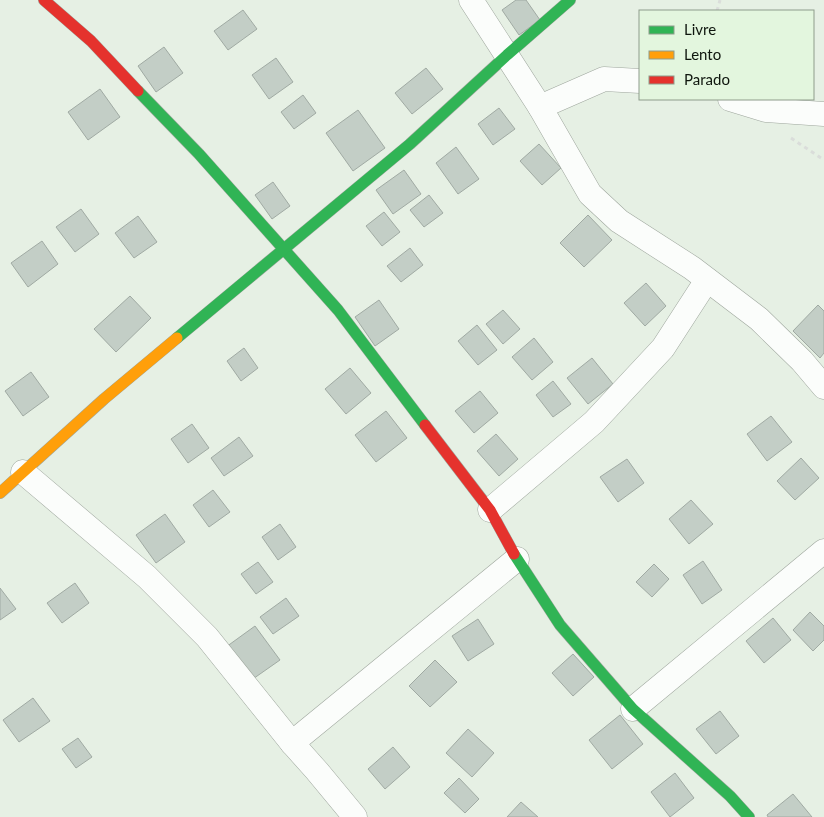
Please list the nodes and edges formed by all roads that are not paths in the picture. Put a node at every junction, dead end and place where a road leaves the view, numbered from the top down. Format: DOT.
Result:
graph roads {
  1 [pos="44,0"];
  2 [pos="471,0"];
  3 [pos="570,0"];
  4 [pos="507,55"];
  5 [pos="639,81"];
  6 [pos="733,100"];
  7 [pos="540,106"];
  8 [pos="824,114"];
  9 [pos="284,250"];
  10 [pos="707,280"];
  11 [pos="824,387"];
  12 [pos="24,472"];
  13 [pos="0,493"];
  14 [pos="490,510"];
  15 [pos="824,551"];
  16 [pos="517,559"];
  17 [pos="633,709"];
  18 [pos="292,743"];
  19 [pos="355,817"];
  20 [pos="749,817"];
  1 -- 9 [label="street"];
  2 -- 4 [label="street"];
  3 -- 4 [label="street"];
  4 -- 7 [label="street"];
  4 -- 9 [label="street"];
  5 -- 7 [label="street"];
  6 -- 8 [label="street"];
  7 -- 10 [label="street"];
  9 -- 12 [label="street"];
  9 -- 14 [label="street"];
  10 -- 11 [label="street"];
  10 -- 14 [label="street"];
  12 -- 13 [label="street"];
  12 -- 18 [label="street"];
  14 -- 16 [label="street"];
  15 -- 17 [label="street"];
  16 -- 17 [label="street"];
  16 -- 18 [label="street"];
  17 -- 20 [label="street"];
  18 -- 19 [label="street"];
}
